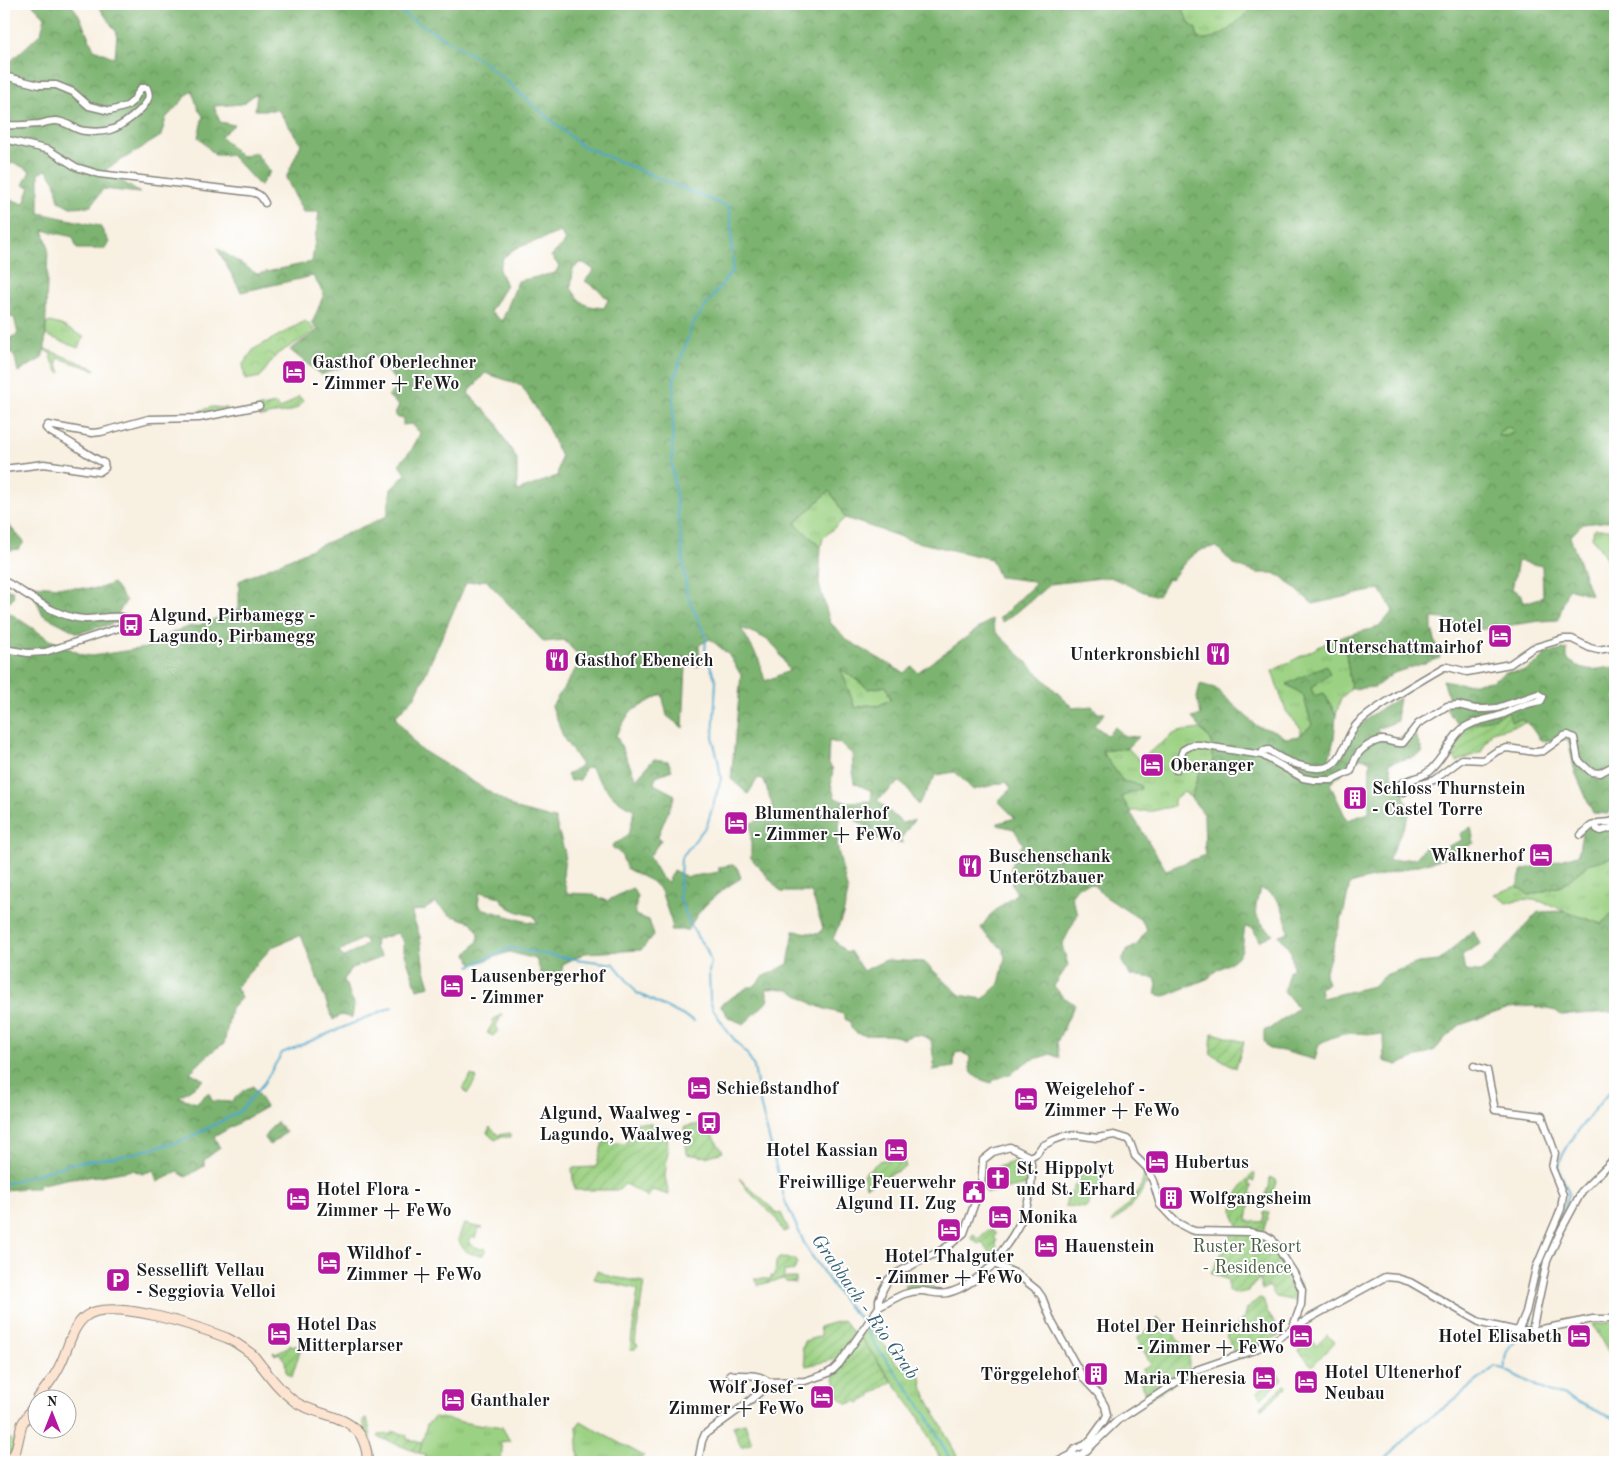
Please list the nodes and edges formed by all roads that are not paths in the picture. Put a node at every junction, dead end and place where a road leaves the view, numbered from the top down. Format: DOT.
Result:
graph roads {
  1 [pos="4,76"];
  2 [pos="4,125"];
  3 [pos="4,139"];
  4 [pos="264,203"];
  5 [pos="260,406"];
  6 [pos="4,469"];
  7 [pos="4,581"];
  8 [pos="1615,647"];
  9 [pos="4,649"];
  10 [pos="1262,755"];
  11 [pos="1615,765"];
  12 [pos="1176,770"];
  13 [pos="1615,820"];
  14 [pos="1597,824"];
  15 [pos="1615,826"];
  16 [pos="1581,835"];
  17 [pos="1474,1066"];
  18 [pos="1030,1157"];
  19 [pos="1615,1158"];
  20 [pos="994,1264"];
  21 [pos="879,1307"];
  22 [pos="1615,1319"];
  23 [pos="1292,1329"];
  24 [pos="1518,1331"];
  25 [pos="1532,1331"];
  26 [pos="730,1374"];
  27 [pos="768,1382"];
  28 [pos="45,1388"];
  29 [pos="28,1415"];
  30 [pos="1072,1459"];
  31 [pos="10,1462"];
  32 [pos="367,1462"];
  33 [pos="698,1462"];
  34 [pos="1057,1462"];
  1 -- 2 [label="street"];
  3 -- 4 [label="street"];
  5 -- 6 [label="street"];
  7 -- 9 [label="street"];
  8 -- 10 [label="street"];
  10 -- 11 [label="street"];
  10 -- 12 [label="street"];
  13 -- 14 [label="street"];
  14 -- 15 [label="street"];
  14 -- 16 [label="street"];
  17 -- 24 [label="street"];
  18 -- 20 [label="street"];
  18 -- 21 [label="street"];
  18 -- 23 [label="street"];
  19 -- 25 [label="street"];
  20 -- 21 [label="street"];
  20 -- 30 [label="street"];
  21 -- 27 [label="street"];
  22 -- 25 [label="street"];
  23 -- 24 [label="street"];
  23 -- 30 [label="street"];
  24 -- 25 [label="street"];
  26 -- 27 [label="street"];
  27 -- 33 [label="street"];
  28 -- 32 [label="main road"];
  29 -- 31 [label="main road"];
  30 -- 34 [label="street"];
}
